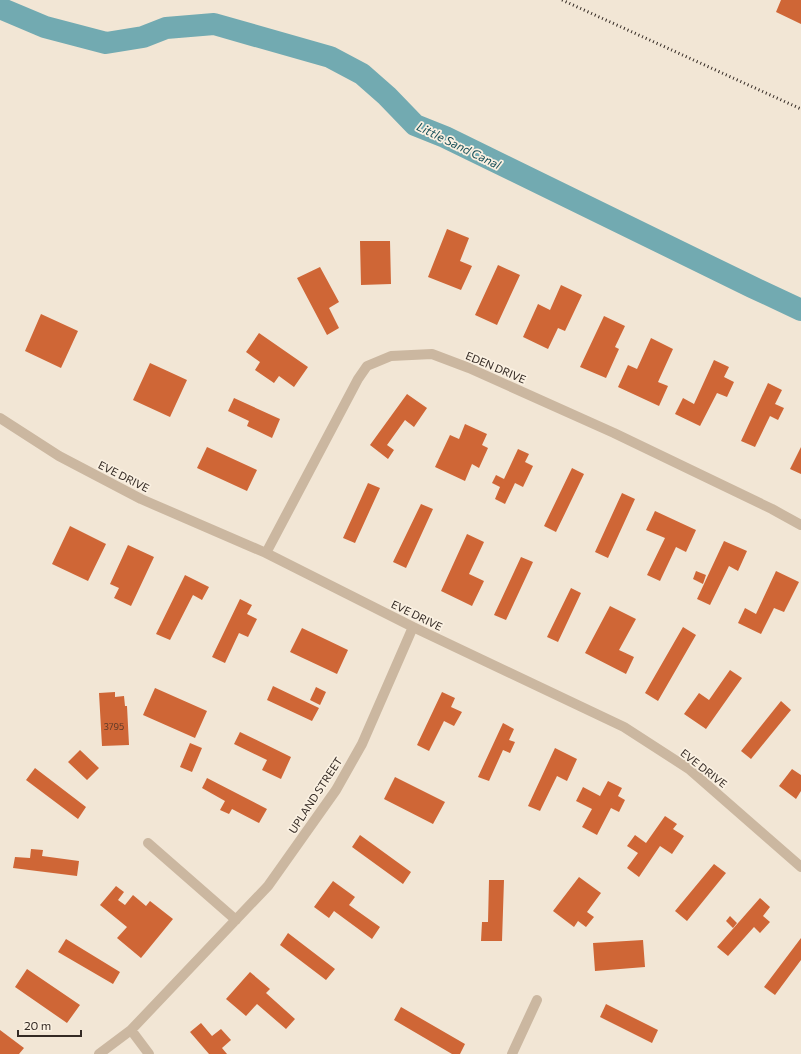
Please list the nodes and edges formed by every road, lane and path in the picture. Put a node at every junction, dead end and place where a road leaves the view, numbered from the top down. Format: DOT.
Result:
graph roads {
  1 [pos="0,418"];
  2 [pos="801,525"];
  3 [pos="266,553"];
  4 [pos="412,627"];
  5 [pos="148,843"];
  6 [pos="801,867"];
  7 [pos="236,920"];
  8 [pos="537,1000"];
  9 [pos="131,1030"];
  10 [pos="99,1054"];
  11 [pos="149,1054"];
  12 [pos="512,1054"];
  1 -- 3 [label="street, EVE DRIVE"];
  2 -- 3 [label="street, EDEN DRIVE"];
  3 -- 4 [label="street, EVE DRIVE"];
  4 -- 6 [label="street, EVE DRIVE"];
  4 -- 7 [label="street, UPLAND STREET"];
  5 -- 7 [label="street"];
  7 -- 9 [label="street, UPLAND STREET"];
  8 -- 12 [label="street"];
  9 -- 10 [label="street, UPLAND STREET"];
  9 -- 11 [label="street"];
}
